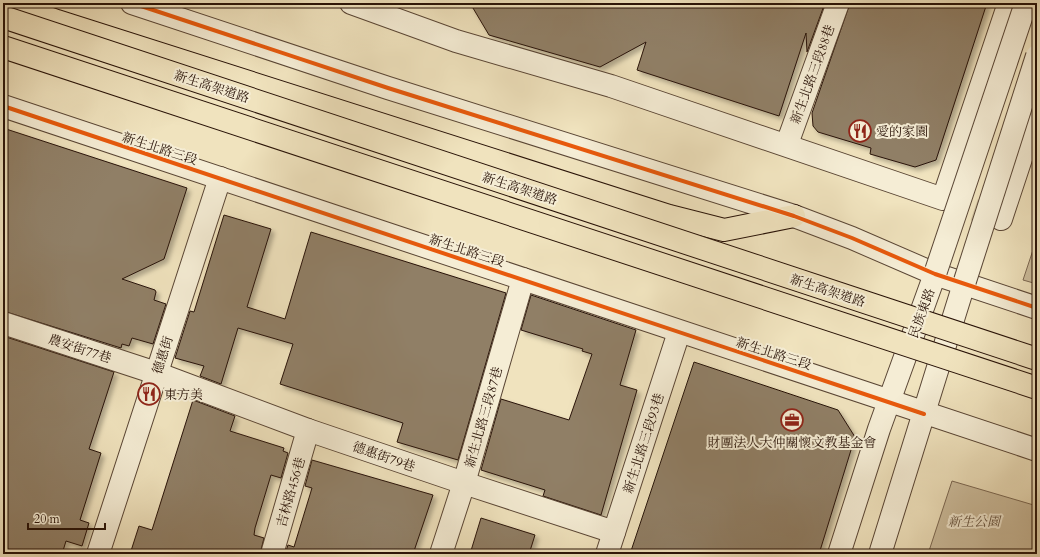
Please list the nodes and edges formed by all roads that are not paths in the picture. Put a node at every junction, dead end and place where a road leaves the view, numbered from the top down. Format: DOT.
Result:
graph roads {
  1 [pos="7,3"];
  2 [pos="132,3"];
  3 [pos="352,3"];
  4 [pos="838,3"];
  5 [pos="1009,3"];
  6 [pos="1026,3"];
  7 [pos="3,17"];
  8 [pos="3,47"];
  9 [pos="1037,56"];
  10 [pos="3,106"];
  11 [pos="1037,110"];
  12 [pos="787,144"];
  13 [pos="220,178"];
  14 [pos="794,216"];
  15 [pos="1001,219"];
  16 [pos="935,274"];
  17 [pos="522,279"];
  18 [pos="964,284"];
  19 [pos="1037,308"];
  20 [pos="3,323"];
  21 [pos="679,332"];
  22 [pos="1037,359"];
  23 [pos="156,372"];
  24 [pos="1037,388"];
  25 [pos="889,401"];
  26 [pos="924,414"];
  27 [pos="308,430"];
  28 [pos="1037,450"];
  29 [pos="464,484"];
  30 [pos="614,532"];
  31 [pos="98,554"];
  32 [pos="272,554"];
  33 [pos="441,554"];
  34 [pos="607,554"];
  35 [pos="839,554"];
  36 [pos="880,554"];
  1 -- 14 [label="highway"];
  2 -- 14 [label="street"];
  3 -- 12 [label="street"];
  4 -- 12 [label="street, 新生北路三段88巷"];
  5 -- 12 [label="street"];
  6 -- 16 [label="street, 民族東路, bridge"];
  7 -- 22 [label="highway, 新生高架道路, bridge"];
  8 -- 24 [label="highway, bridge"];
  9 -- 18 [label="street, bridge"];
  10 -- 13 [label="street, 新生北路三段"];
  11 -- 15 [label="street"];
  13 -- 17 [label="street, 新生北路三段"];
  13 -- 23 [label="street, 德惠街"];
  14 -- 16 [label="street"];
  16 -- 18 [label="street"];
  16 -- 25 [label="street, 民族東路"];
  17 -- 21 [label="street, 新生北路三段"];
  17 -- 29 [label="street, 新生北路三段87巷"];
  18 -- 19 [label="street"];
  18 -- 26 [label="street"];
  20 -- 23 [label="street, 農安街77巷"];
  21 -- 25 [label="street, 新生北路三段"];
  21 -- 30 [label="street, 新生北路三段93巷"];
  23 -- 27 [label="street, 德惠街79巷"];
  23 -- 31 [label="street, 德惠街"];
  25 -- 26 [label="street, 新生北路三段"];
  25 -- 35 [label="street, 民族東路"];
  26 -- 28 [label="street, 新生北路三段"];
  26 -- 36 [label="street"];
  27 -- 29 [label="street, 德惠街79巷"];
  27 -- 32 [label="street, 吉林路456巷"];
  29 -- 30 [label="street, 德惠街79巷"];
  29 -- 33 [label="street, 新生北路三段87巷"];
  30 -- 34 [label="street, 新生北路三段93巷"];
}
